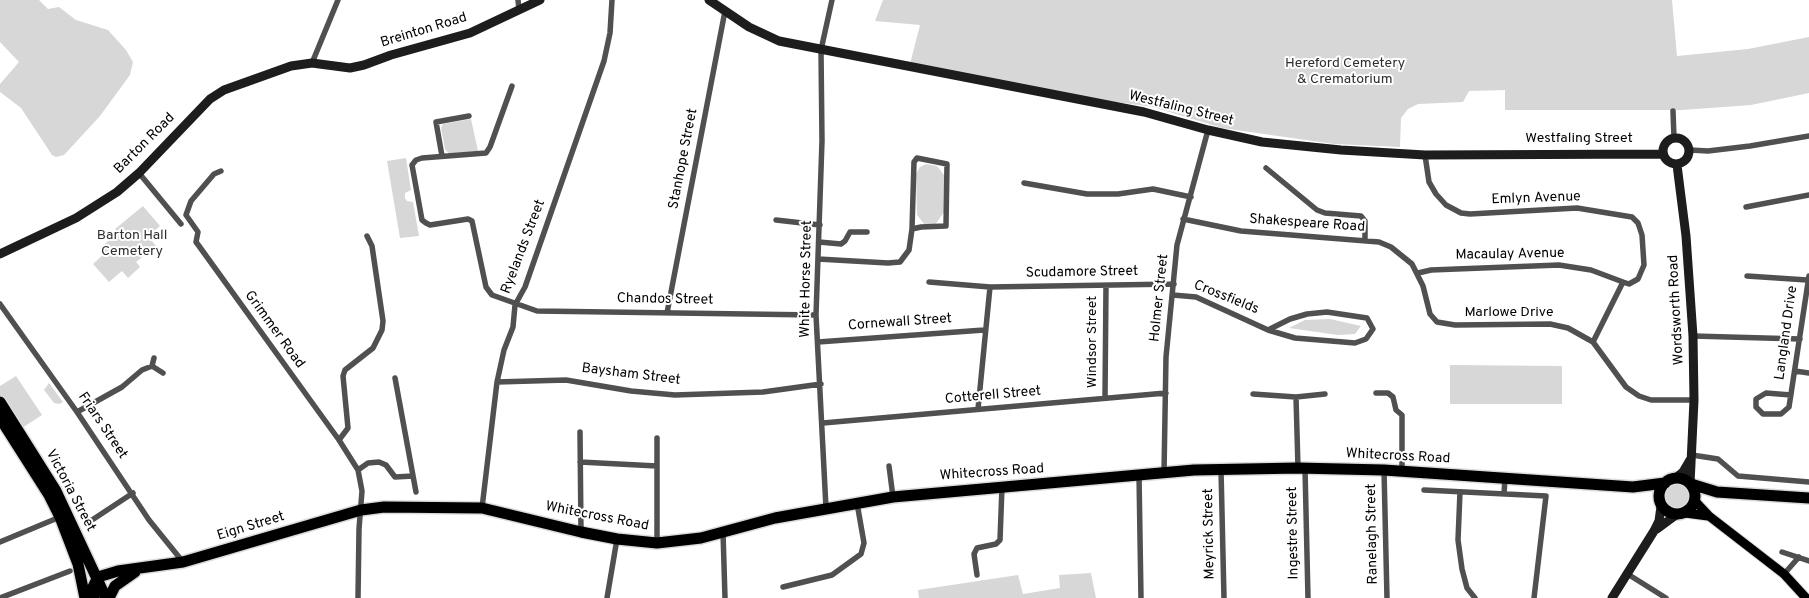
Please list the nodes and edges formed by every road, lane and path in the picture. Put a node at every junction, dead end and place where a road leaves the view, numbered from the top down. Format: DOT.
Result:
graph roads {
  1 [pos="338,0"];
  2 [pos="518,0"];
  3 [pos="540,0"];
  4 [pos="612,0"];
  5 [pos="709,0"];
  6 [pos="832,0"];
  7 [pos="519,10"];
  8 [pos="725,11"];
  9 [pos="821,50"];
  10 [pos="312,64"];
  11 [pos="512,86"];
  12 [pos="1673,111"];
  13 [pos="469,116"];
  14 [pos="1208,130"];
  15 [pos="1809,136"];
  16 [pos="1674,138"];
  17 [pos="1690,150"];
  18 [pos="1425,154"];
  19 [pos="1663,154"];
  20 [pos="442,156"];
  21 [pos="1677,164"];
  22 [pos="1266,168"];
  23 [pos="221,171"];
  24 [pos="139,173"];
  25 [pos="1024,183"];
  26 [pos="1809,195"];
  27 [pos="1190,197"];
  28 [pos="1746,206"];
  29 [pos="776,220"];
  30 [pos="1183,220"];
  31 [pos="180,224"];
  32 [pos="820,225"];
  33 [pos="912,229"];
  34 [pos="867,232"];
  35 [pos="367,236"];
  36 [pos="1365,240"];
  37 [pos="819,242"];
  38 [pos="0,254"];
  39 [pos="818,259"];
  40 [pos="1418,273"];
  41 [pos="1747,276"];
  42 [pos="1808,278"];
  43 [pos="929,282"];
  44 [pos="1623,282"];
  45 [pos="1174,284"];
  46 [pos="1106,286"];
  47 [pos="990,287"];
  48 [pos="1173,295"];
  49 [pos="0,304"];
  50 [pos="515,304"];
  51 [pos="667,313"];
  52 [pos="816,315"];
  53 [pos="984,330"];
  54 [pos="1268,330"];
  55 [pos="1693,336"];
  56 [pos="1800,339"];
  57 [pos="818,342"];
  58 [pos="1593,342"];
  59 [pos="154,358"];
  60 [pos="152,366"];
  61 [pos="1795,371"];
  62 [pos="163,373"];
  63 [pos="1809,373"];
  64 [pos="396,378"];
  65 [pos="498,382"];
  66 [pos="821,384"];
  67 [pos="1166,393"];
  68 [pos="1376,393"];
  69 [pos="1253,394"];
  70 [pos="1325,394"];
  71 [pos="1791,395"];
  72 [pos="1296,397"];
  73 [pos="1105,398"];
  74 [pos="1694,400"];
  75 [pos="0,402"];
  76 [pos="978,409"];
  77 [pos="77,412"];
  78 [pos="0,418"];
  79 [pos="823,423"];
  80 [pos="580,432"];
  81 [pos="657,438"];
  82 [pos="339,440"];
  83 [pos="1692,455"];
  84 [pos="580,462"];
  85 [pos="657,466"];
  86 [pos="890,466"];
  87 [pos="1302,468"];
  88 [pos="1221,469"];
  89 [pos="358,470"];
  90 [pos="1384,470"];
  91 [pos="1402,471"];
  92 [pos="1164,473"];
  93 [pos="1139,475"];
  94 [pos="414,476"];
  95 [pos="1505,478"];
  96 [pos="1670,480"];
  97 [pos="1809,482"];
  98 [pos="1691,484"];
  99 [pos="1002,487"];
  100 [pos="1633,487"];
  101 [pos="1424,490"];
  102 [pos="416,492"];
  103 [pos="1460,492"];
  104 [pos="1717,492"];
  105 [pos="132,493"];
  106 [pos="1504,494"];
  107 [pos="893,496"];
  108 [pos="1809,498"];
  109 [pos="1695,500"];
  110 [pos="857,503"];
  111 [pos="1660,503"];
  112 [pos="482,508"];
  113 [pos="826,508"];
  114 [pos="361,510"];
  115 [pos="1680,514"];
  116 [pos="1709,516"];
  117 [pos="60,517"];
  118 [pos="89,522"];
  119 [pos="1654,531"];
  120 [pos="581,532"];
  121 [pos="723,532"];
  122 [pos="617,539"];
  123 [pos="0,542"];
  124 [pos="657,543"];
  125 [pos="1782,552"];
  126 [pos="1799,557"];
  127 [pos="1809,561"];
  128 [pos="183,562"];
  129 [pos="148,568"];
  130 [pos="70,570"];
  131 [pos="1626,573"];
  132 [pos="1784,574"];
  133 [pos="977,575"];
  134 [pos="98,577"];
  135 [pos="783,587"];
  136 [pos="0,598"];
  137 [pos="85,598"];
  138 [pos="94,598"];
  139 [pos="108,598"];
  140 [pos="358,598"];
  141 [pos="607,598"];
  142 [pos="725,598"];
  143 [pos="1141,598"];
  144 [pos="1224,598"];
  145 [pos="1308,598"];
  146 [pos="1388,598"];
  147 [pos="1475,598"];
  148 [pos="1534,598"];
  149 [pos="1612,598"];
  150 [pos="1666,598"];
  151 [pos="1806,598"];
  1 -- 10 [label="street"];
  2 -- 7 [label="street"];
  3 -- 7 [label="street, Breinton Road"];
  4 -- 50 [label="street, Ryelands Street"];
  5 -- 8 [label="street, Westfaling Street"];
  6 -- 9 [label="street, White Horse Street"];
  7 -- 10 [label="street, Breinton Road"];
  8 -- 9 [label="street, Westfaling Street"];
  8 -- 51 [label="street, Stanhope Street"];
  9 -- 14 [label="street, Westfaling Street"];
  9 -- 32 [label="street, White Horse Street"];
  10 -- 24 [label="street, Barton Road"];
  11 -- 20 [label="street"];
  12 -- 16 [label="street"];
  13 -- 20 [label="street"];
  14 -- 18 [label="street, Westfaling Street"];
  14 -- 27 [label="street, Holmer Street"];
  15 -- 17 [label="street"];
  16 -- 17 [label="street"];
  16 -- 19 [label="street"];
  17 -- 21 [label="street"];
  18 -- 19 [label="street, Westfaling Street"];
  18 -- 44 [label="street, Emlyn Avenue"];
  19 -- 21 [label="street"];
  20 -- 50 [label="street, Chandos Street"];
  21 -- 55 [label="street, Wordsworth Road"];
  22 -- 36 [label="street"];
  23 -- 82 [label="street, Grimmer Road"];
  24 -- 31 [label="street"];
  24 -- 38 [label="street, Barton Road"];
  25 -- 27 [label="street"];
  26 -- 28 [label="street"];
  27 -- 30 [label="street, Holmer Street"];
  29 -- 32 [label="street"];
  30 -- 36 [label="street, Shakespeare Road"];
  30 -- 45 [label="street, Holmer Street"];
  32 -- 37 [label="street, White Horse Street"];
  33 -- 33 [label="street"];
  33 -- 39 [label="street"];
  34 -- 37 [label="street"];
  35 -- 82 [label="street"];
  36 -- 40 [label="street, Shakespeare Road"];
  37 -- 39 [label="street, White Horse Street"];
  39 -- 52 [label="street, White Horse Street"];
  40 -- 44 [label="street, Macaulay Avenue"];
  40 -- 58 [label="street, Marlowe Drive"];
  41 -- 42 [label="street"];
  42 -- 56 [label="street, Langland Drive"];
  43 -- 47 [label="street, Scudamore Street"];
  44 -- 58 [label="street"];
  45 -- 46 [label="street, Scudamore Street"];
  45 -- 48 [label="street, Holmer Street"];
  46 -- 47 [label="street, Scudamore Street"];
  46 -- 73 [label="street, Windsor Street"];
  47 -- 53 [label="street"];
  48 -- 54 [label="street, Crossfields"];
  48 -- 67 [label="street, Holmer Street"];
  49 -- 77 [label="street, Friars Street"];
  50 -- 51 [label="street, Chandos Street"];
  50 -- 65 [label="street, Ryelands Street"];
  51 -- 52 [label="street, Chandos Street"];
  52 -- 57 [label="street, White Horse Street"];
  53 -- 57 [label="street, Cornewall Street"];
  53 -- 76 [label="street"];
  54 -- 54 [label="street, Crossfields"];
  55 -- 56 [label="street"];
  55 -- 74 [label="street, Wordsworth Road"];
  56 -- 61 [label="street, Langland Drive"];
  57 -- 66 [label="street, White Horse Street"];
  58 -- 74 [label="street, Marlowe Drive"];
  59 -- 60 [label="street"];
  60 -- 62 [label="street"];
  60 -- 77 [label="street"];
  61 -- 63 [label="street"];
  61 -- 71 [label="street, Langland Drive"];
  64 -- 94 [label="street"];
  65 -- 66 [label="street, Baysham Street"];
  65 -- 112 [label="street, Ryelands Street"];
  66 -- 79 [label="street, White Horse Street"];
  67 -- 73 [label="street, Cotterell Street"];
  67 -- 92 [label="street, Holmer Street"];
  68 -- 91 [label="street"];
  69 -- 72 [label="street"];
  70 -- 72 [label="street"];
  71 -- 71 [label="street, Langland Drive"];
  72 -- 87 [label="street, Ingestre Street"];
  73 -- 76 [label="street, Cotterell Street"];
  74 -- 83 [label="street, Wordsworth Road"];
  75 -- 134 [label="highway, Victoria Street"];
  76 -- 79 [label="street, Cotterell Street"];
  77 -- 105 [label="street, Friars Street"];
  78 -- 117 [label="highway, Victoria Street"];
  79 -- 113 [label="street, White Horse Street"];
  80 -- 84 [label="street"];
  81 -- 85 [label="street"];
  82 -- 89 [label="street, Grimmer Road"];
  83 -- 96 [label="street"];
  83 -- 97 [label="street"];
  83 -- 98 [label="street, Wordsworth Road"];
  84 -- 85 [label="street"];
  84 -- 120 [label="street"];
  85 -- 124 [label="street"];
  86 -- 107 [label="street"];
  87 -- 88 [label="highway, Whitecross Road"];
  87 -- 90 [label="highway, Whitecross Road"];
  87 -- 145 [label="street, Ingestre Street"];
  88 -- 92 [label="highway, Whitecross Road"];
  88 -- 144 [label="street, Meyrick Street"];
  89 -- 94 [label="street"];
  89 -- 114 [label="street, Grimmer Road"];
  90 -- 91 [label="highway, Whitecross Road"];
  90 -- 146 [label="street, Ranelagh Street"];
  91 -- 95 [label="highway, Whitecross Road"];
  92 -- 93 [label="highway, Whitecross Road"];
  93 -- 99 [label="highway, Whitecross Road"];
  93 -- 143 [label="street"];
  94 -- 102 [label="street"];
  95 -- 100 [label="highway, Whitecross Road"];
  95 -- 106 [label="street"];
  96 -- 98 [label="highway"];
  96 -- 100 [label="highway, Whitecross Road"];
  96 -- 111 [label="highway"];
  98 -- 104 [label="highway"];
  98 -- 109 [label="highway"];
  99 -- 107 [label="highway, Whitecross Road"];
  99 -- 133 [label="street"];
  100 -- 111 [label="highway, Whitecross Road"];
  101 -- 103 [label="street"];
  103 -- 106 [label="street"];
  103 -- 147 [label="street"];
  104 -- 108 [label="highway"];
  104 -- 109 [label="highway"];
  105 -- 118 [label="street"];
  105 -- 128 [label="street, Friars Street"];
  106 -- 148 [label="street"];
  107 -- 110 [label="highway, Whitecross Road"];
  109 -- 115 [label="highway"];
  109 -- 116 [label="main road"];
  110 -- 113 [label="highway, Whitecross Road"];
  110 -- 135 [label="street"];
  111 -- 115 [label="highway"];
  111 -- 119 [label="street"];
  112 -- 114 [label="highway, Whitecross Road"];
  112 -- 120 [label="highway, Whitecross Road"];
  113 -- 121 [label="highway, Whitecross Road"];
  114 -- 128 [label="highway, Eign Street"];
  114 -- 140 [label="street, Grimmer Road"];
  115 -- 116 [label="main road"];
  115 -- 119 [label="street"];
  116 -- 132 [label="main road"];
  117 -- 123 [label="street"];
  117 -- 137 [label="highway, Victoria Street"];
  119 -- 131 [label="street"];
  120 -- 122 [label="highway, Whitecross Road"];
  121 -- 124 [label="highway, Whitecross Road"];
  121 -- 142 [label="street"];
  122 -- 124 [label="highway, Whitecross Road"];
  122 -- 141 [label="street"];
  125 -- 126 [label="street"];
  126 -- 127 [label="street"];
  126 -- 132 [label="street"];
  128 -- 129 [label="highway, Eign Street"];
  129 -- 134 [label="highway, Eign Street"];
  129 -- 139 [label="highway, Eign Street"];
  130 -- 136 [label="street"];
  131 -- 149 [label="street"];
  131 -- 150 [label="street"];
  132 -- 151 [label="main road"];
  134 -- 138 [label="highway"];
  134 -- 139 [label="highway, Victoria Street"];
}
